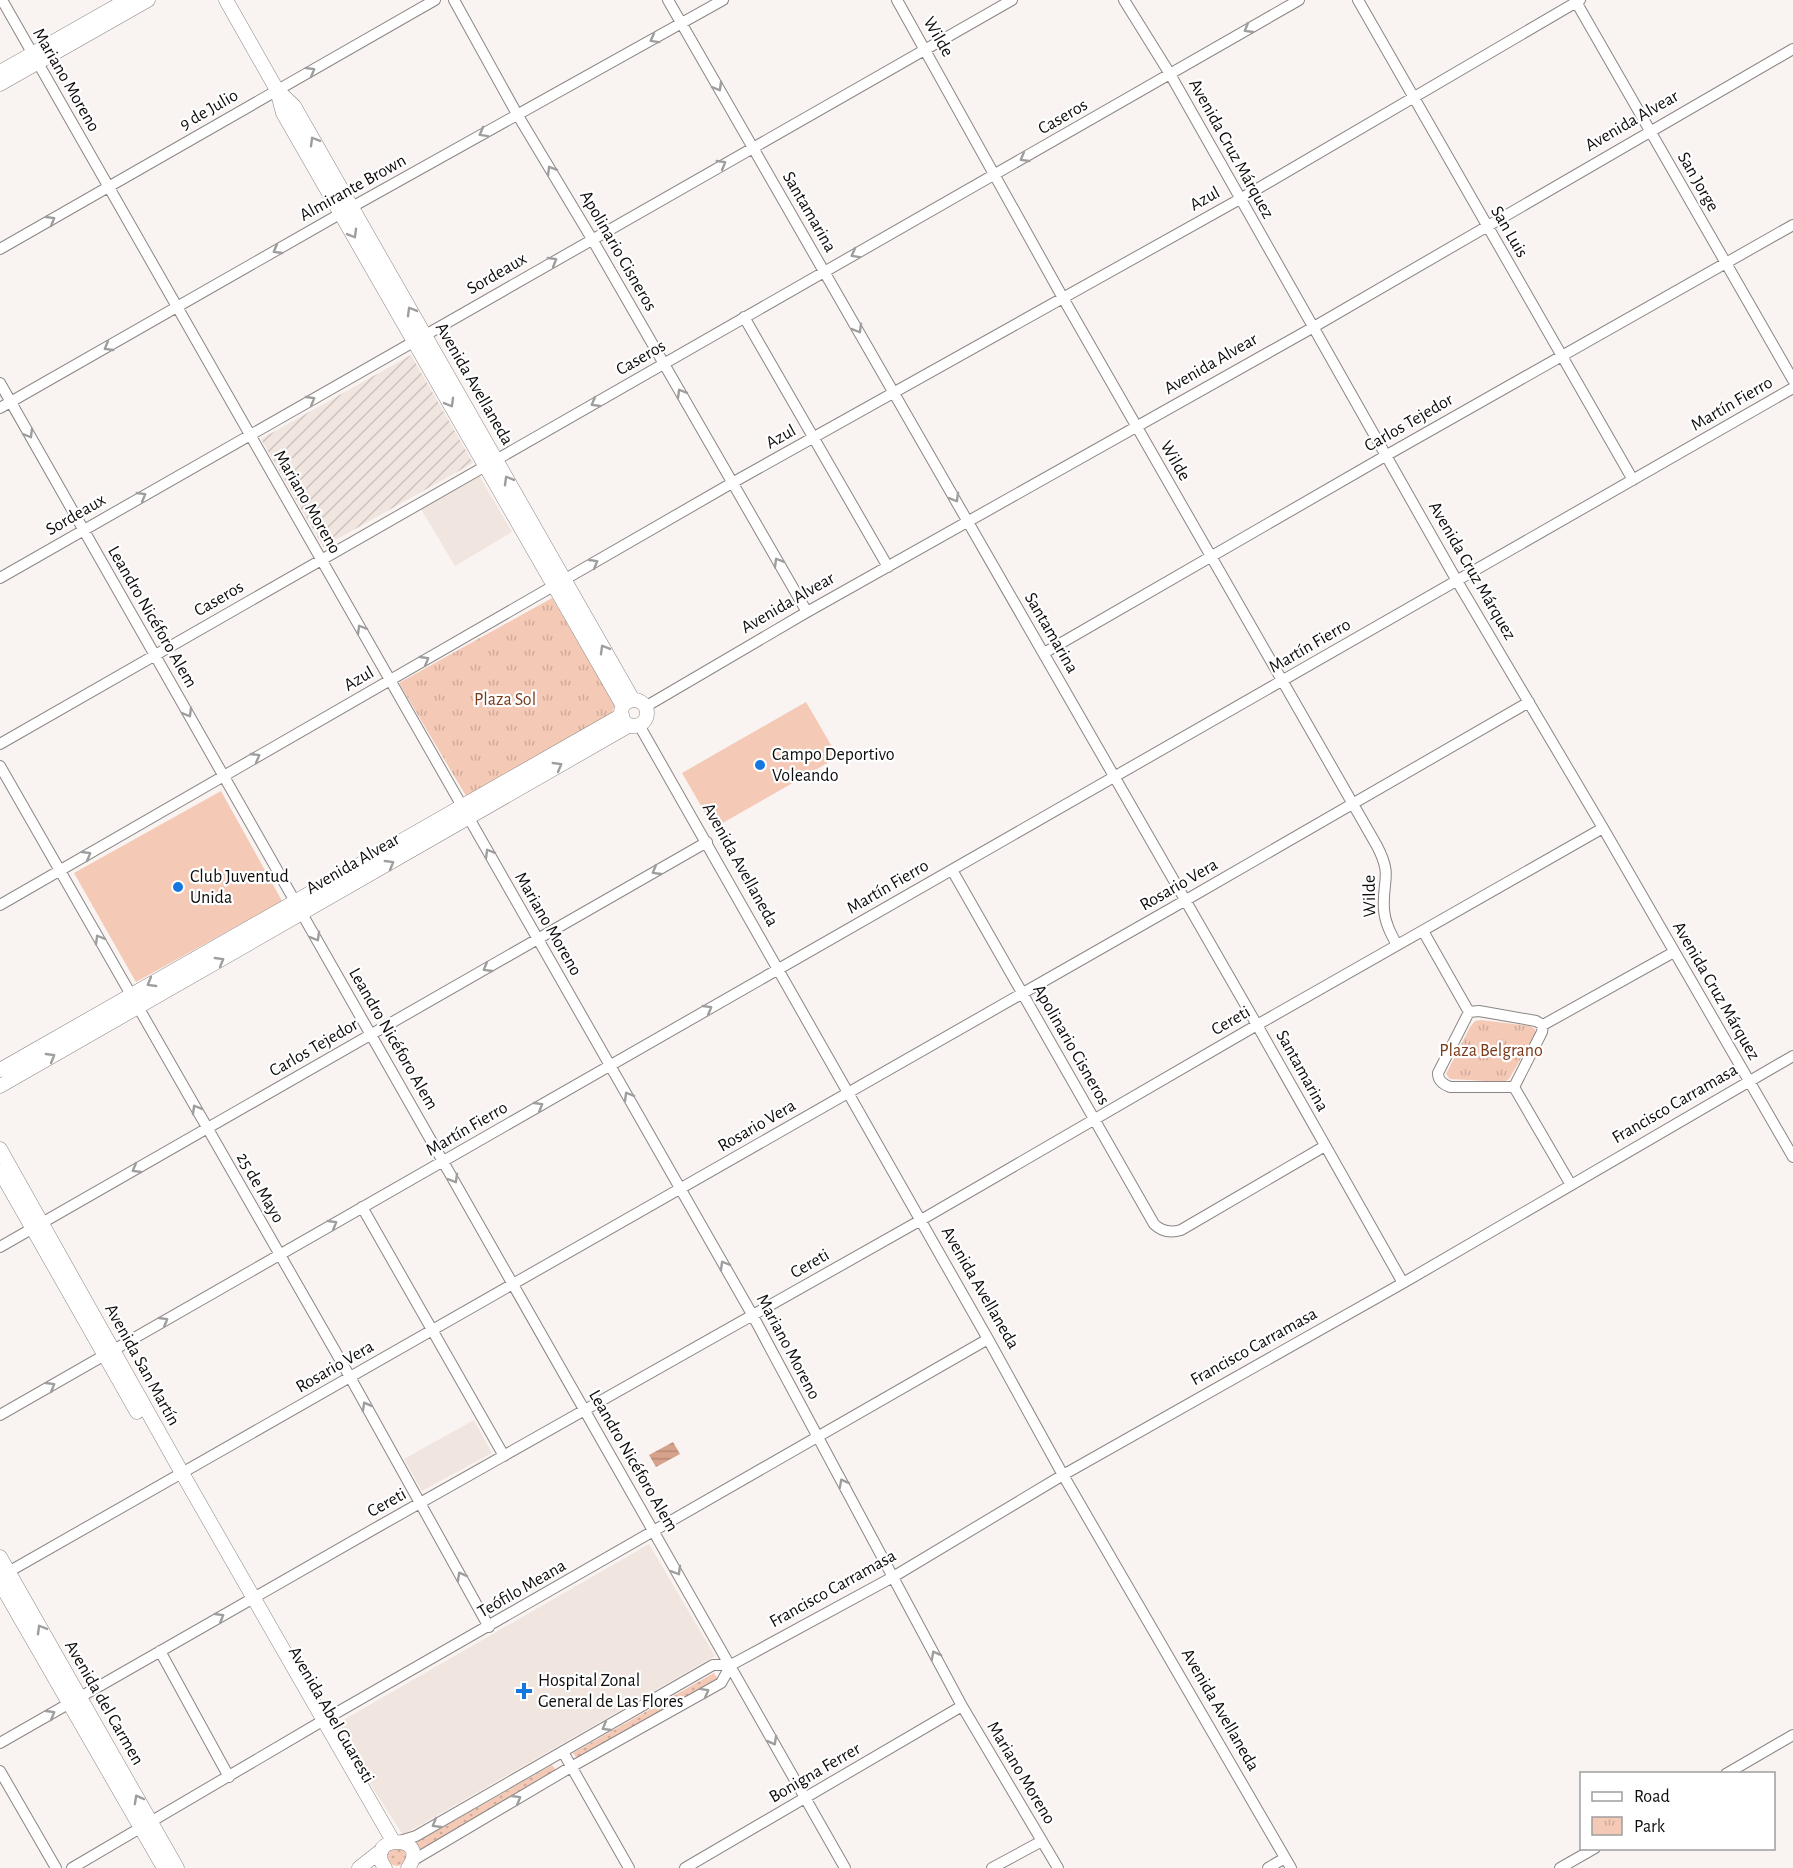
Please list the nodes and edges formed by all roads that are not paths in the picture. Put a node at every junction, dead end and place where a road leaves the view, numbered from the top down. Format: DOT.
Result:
graph roads {
  1 [pos="2,0"];
  2 [pos="127,0"];
  3 [pos="148,0"];
  4 [pos="226,0"];
  5 [pos="435,0"];
  6 [pos="454,0"];
  7 [pos="668,0"];
  8 [pos="723,0"];
  9 [pos="897,0"];
  10 [pos="1012,0"];
  11 [pos="1124,0"];
  12 [pos="1299,0"];
  13 [pos="1358,0"];
  14 [pos="1577,1"];
  15 [pos="682,24"];
  16 [pos="926,49"];
  17 [pos="1793,49"];
  18 [pos="35,58"];
  19 [pos="0,72"];
  20 [pos="1170,74"];
  21 [pos="0,84"];
  22 [pos="277,90"];
  23 [pos="1413,97"];
  24 [pos="517,114"];
  25 [pos="1650,131"];
  26 [pos="752,147"];
  27 [pos="995,175"];
  28 [pos="108,187"];
  29 [pos="1240,199"];
  30 [pos="346,210"];
  31 [pos="1793,225"];
  32 [pos="1486,226"];
  33 [pos="592,239"];
  34 [pos="0,249"];
  35 [pos="1726,263"];
  36 [pos="825,271"];
  37 [pos="1063,297"];
  38 [pos="177,307"];
  39 [pos="744,317"];
  40 [pos="1312,328"];
  41 [pos="419,338"];
  42 [pos="1562,356"];
  43 [pos="664,364"];
  44 [pos="1793,380"];
  45 [pos="0,383"];
  46 [pos="1793,388"];
  47 [pos="894,393"];
  48 [pos="11,402"];
  49 [pos="0,408"];
  50 [pos="1137,428"];
  51 [pos="250,435"];
  52 [pos="813,438"];
  53 [pos="1387,455"];
  54 [pos="491,463"];
  55 [pos="1633,480"];
  56 [pos="732,483"];
  57 [pos="968,522"];
  58 [pos="84,530"];
  59 [pos="1211,557"];
  60 [pos="321,560"];
  61 [pos="888,567"];
  62 [pos="0,578"];
  63 [pos="1457,581"];
  64 [pos="560,583"];
  65 [pos="807,612"];
  66 [pos="1044,653"];
  67 [pos="155,655"];
  68 [pos="390,680"];
  69 [pos="1281,681"];
  70 [pos="1529,702"];
  71 [pos="632,713"];
  72 [pos="0,744"];
  73 [pos="0,766"];
  74 [pos="224,776"];
  75 [pos="1114,776"];
  76 [pos="1353,803"];
  77 [pos="466,812"];
  78 [pos="1603,828"];
  79 [pos="707,842"];
  80 [pos="952,870"];
  81 [pos="61,871"];
  82 [pos="1186,900"];
  83 [pos="0,905"];
  84 [pos="299,908"];
  85 [pos="1423,931"];
  86 [pos="538,939"];
  87 [pos="1397,945"];
  88 [pos="1674,952"];
  89 [pos="778,969"];
  90 [pos="1022,993"];
  91 [pos="135,1001"];
  92 [pos="1470,1012"];
  93 [pos="1257,1025"];
  94 [pos="1543,1025"];
  95 [pos="371,1034"];
  96 [pos="1793,1056"];
  97 [pos="610,1065"];
  98 [pos="0,1070"];
  99 [pos="1749,1081"];
  100 [pos="0,1086"];
  101 [pos="1515,1087"];
  102 [pos="848,1092"];
  103 [pos="1094,1120"];
  104 [pos="207,1128"];
  105 [pos="1325,1146"];
  106 [pos="0,1149"];
  107 [pos="1793,1157"];
  108 [pos="443,1161"];
  109 [pos="0,1171"];
  110 [pos="1571,1185"];
  111 [pos="681,1189"];
  112 [pos="362,1208"];
  113 [pos="921,1220"];
  114 [pos="37,1226"];
  115 [pos="0,1247"];
  116 [pos="280,1255"];
  117 [pos="1403,1283"];
  118 [pos="513,1284"];
  119 [pos="753,1316"];
  120 [pos="433,1330"];
  121 [pos="988,1339"];
  122 [pos="109,1352"];
  123 [pos="350,1377"];
  124 [pos="586,1411"];
  125 [pos="0,1415"];
  126 [pos="819,1438"];
  127 [pos="504,1456"];
  128 [pos="178,1475"];
  129 [pos="1063,1475"];
  130 [pos="420,1503"];
  131 [pos="654,1532"];
  132 [pos="0,1557"];
  133 [pos="3,1577"];
  134 [pos="893,1577"];
  135 [pos="249,1600"];
  136 [pos="489,1627"];
  137 [pos="160,1651"];
  138 [pos="731,1665"];
  139 [pos="75,1700"];
  140 [pos="962,1706"];
  141 [pos="320,1723"];
  142 [pos="1793,1735"];
  143 [pos="0,1743"];
  144 [pos="563,1752"];
  145 [pos="571,1767"];
  146 [pos="0,1771"];
  147 [pos="1728,1772"];
  148 [pos="229,1777"];
  149 [pos="805,1798"];
  150 [pos="146,1825"];
  151 [pos="1042,1841"];
  152 [pos="390,1844"];
  153 [pos="1592,1850"];
  154 [pos="1288,1863"];
  155 [pos="410,1865"];
  156 [pos="56,1868"];
  157 [pos="72,1868"];
  158 [pos="164,1868"];
  159 [pos="177,1868"];
  160 [pos="359,1868"];
  161 [pos="385,1868"];
  162 [pos="629,1868"];
  163 [pos="685,1868"];
  164 [pos="845,1868"];
  165 [pos="992,1868"];
  166 [pos="1058,1868"];
  167 [pos="1268,1868"];
  168 [pos="1560,1868"];
  1 -- 18 [label="street, Mariano Moreno"];
  2 -- 18 [label="main road"];
  3 -- 18 [label="main road"];
  4 -- 22 [label="main road, Avenida Avellaneda"];
  22 -- 5 [label="street, 9 de Julio, one-way"];
  6 -- 24 [label="street, Apolinario Cisneros"];
  7 -- 15 [label="street, Santamarina"];
  8 -- 15 [label="street, Almirante Brown"];
  9 -- 16 [label="street, Wilde"];
  10 -- 16 [label="street, Sordeaux"];
  11 -- 20 [label="street, Avenida Cruz Márquez"];
  12 -- 20 [label="street, Caseros, one-way"];
  13 -- 23 [label="street, San Luis"];
  14 -- 23 [label="street, Azul"];
  14 -- 25 [label="street, San Jorge"];
  15 -- 24 [label="street, Almirante Brown, one-way"];
  15 -- 26 [label="street, Santamarina, one-way"];
  16 -- 26 [label="street, Sordeaux"];
  16 -- 27 [label="street, Wilde"];
  17 -- 25 [label="street, Avenida Alvear"];
  18 -- 19 [label="main road"];
  18 -- 21 [label="main road"];
  18 -- 28 [label="street, Mariano Moreno"];
  20 -- 27 [label="street, Caseros, one-way"];
  20 -- 29 [label="street, Avenida Cruz Márquez"];
  22 -- 28 [label="street, 9 de Julio"];
  22 -- 30 [label="main road, Avenida Avellaneda"];
  23 -- 29 [label="street, Azul"];
  23 -- 32 [label="street, San Luis"];
  24 -- 30 [label="street, Almirante Brown, one-way"];
  33 -- 24 [label="street, Apolinario Cisneros, one-way"];
  25 -- 32 [label="street, Avenida Alvear"];
  25 -- 35 [label="street, San Jorge"];
  33 -- 26 [label="street, Sordeaux, one-way"];
  26 -- 36 [label="street, Santamarina"];
  27 -- 36 [label="street, Caseros, one-way"];
  27 -- 37 [label="street, Wilde"];
  34 -- 28 [label="street, 9 de Julio, one-way"];
  28 -- 38 [label="street, Mariano Moreno"];
  29 -- 37 [label="street, Azul"];
  29 -- 40 [label="street, Avenida Cruz Márquez"];
  30 -- 38 [label="street, Almirante Brown, one-way"];
  30 -- 41 [label="main road, Avenida Avellaneda"];
  31 -- 35 [label="street, Carlos Tejedor"];
  32 -- 40 [label="street, Avenida Alvear"];
  32 -- 42 [label="street, San Luis"];
  41 -- 33 [label="street, Sordeaux, one-way"];
  33 -- 43 [label="street, Apolinario Cisneros"];
  35 -- 42 [label="street, Carlos Tejedor"];
  35 -- 44 [label="street, San Jorge"];
  36 -- 39 [label="street, Caseros"];
  36 -- 47 [label="street, Santamarina, one-way"];
  37 -- 47 [label="street, Azul"];
  37 -- 50 [label="street, Wilde"];
  38 -- 48 [label="street, Almirante Brown, one-way"];
  38 -- 51 [label="street, Mariano Moreno"];
  39 -- 43 [label="street, Caseros"];
  39 -- 52 [label="street"];
  40 -- 50 [label="street, Avenida Alvear"];
  40 -- 53 [label="street, Avenida Cruz Márquez"];
  51 -- 41 [label="street, Sordeaux, one-way"];
  41 -- 54 [label="main road, Avenida Avellaneda"];
  42 -- 53 [label="street, Carlos Tejedor"];
  42 -- 55 [label="street, San Luis"];
  43 -- 54 [label="street, Caseros, one-way"];
  56 -- 43 [label="street, Apolinario Cisneros, one-way"];
  45 -- 48 [label="street, Leandro Nicéforo Alem"];
  46 -- 55 [label="street, Martín Fierro"];
  47 -- 52 [label="street, Azul"];
  47 -- 57 [label="street, Santamarina, one-way"];
  48 -- 49 [label="street, Almirante Brown"];
  48 -- 58 [label="street, Leandro Nicéforo Alem, one-way"];
  50 -- 57 [label="street, Avenida Alvear"];
  50 -- 59 [label="street, Wilde"];
  58 -- 51 [label="street, Sordeaux, one-way"];
  51 -- 60 [label="street, Mariano Moreno"];
  52 -- 56 [label="street, Azul"];
  52 -- 61 [label="street"];
  53 -- 59 [label="street, Carlos Tejedor"];
  53 -- 63 [label="street, Avenida Cruz Márquez"];
  54 -- 60 [label="street, Caseros"];
  54 -- 64 [label="main road, Avenida Avellaneda"];
  55 -- 63 [label="street, Martín Fierro"];
  64 -- 56 [label="street, Azul, one-way"];
  65 -- 56 [label="street, Apolinario Cisneros, one-way"];
  57 -- 61 [label="street, Avenida Alvear"];
  57 -- 66 [label="street, Santamarina"];
  58 -- 62 [label="street, Sordeaux"];
  58 -- 67 [label="street, Leandro Nicéforo Alem"];
  59 -- 66 [label="street, Carlos Tejedor"];
  59 -- 69 [label="street, Wilde"];
  60 -- 67 [label="street, Caseros"];
  68 -- 60 [label="street, Mariano Moreno, one-way"];
  61 -- 65 [label="street, Avenida Alvear"];
  63 -- 69 [label="street, Martín Fierro"];
  63 -- 70 [label="street, Avenida Cruz Márquez"];
  68 -- 64 [label="street, Azul, one-way"];
  64 -- 71 [label="main road, Avenida Avellaneda"];
  65 -- 71 [label="street, Avenida Alvear"];
  66 -- 75 [label="street, Santamarina"];
  67 -- 72 [label="street, Caseros"];
  67 -- 74 [label="street, Leandro Nicéforo Alem, one-way"];
  74 -- 68 [label="street, Azul, one-way"];
  68 -- 77 [label="street, Mariano Moreno"];
  69 -- 75 [label="street, Martín Fierro"];
  69 -- 76 [label="street, Wilde"];
  70 -- 76 [label="street, Rosario Vera"];
  70 -- 78 [label="street, Avenida Cruz Márquez"];
  71 -- 77 [label="main road, Avenida Alvear"];
  71 -- 79 [label="street, Avenida Avellaneda"];
  73 -- 81 [label="street, 25 de Mayo"];
  81 -- 74 [label="street, Azul, one-way"];
  74 -- 84 [label="street, Leandro Nicéforo Alem"];
  75 -- 80 [label="street, Martín Fierro"];
  75 -- 82 [label="street, Santamarina"];
  76 -- 82 [label="street, Rosario Vera"];
  76 -- 87 [label="street, Wilde"];
  77 -- 84 [label="main road, Avenida Alvear"];
  86 -- 77 [label="street, Mariano Moreno, one-way"];
  78 -- 85 [label="street, Cereti"];
  78 -- 88 [label="street, Avenida Cruz Márquez"];
  79 -- 86 [label="street, Carlos Tejedor, one-way"];
  79 -- 89 [label="street, Avenida Avellaneda"];
  80 -- 89 [label="street, Martín Fierro"];
  80 -- 90 [label="street, Apolinario Cisneros"];
  81 -- 83 [label="street, Azul"];
  91 -- 81 [label="street, 25 de Mayo, one-way"];
  82 -- 90 [label="street, Rosario Vera"];
  82 -- 93 [label="street, Santamarina"];
  84 -- 91 [label="main road, Avenida Alvear"];
  84 -- 95 [label="street, Leandro Nicéforo Alem, one-way"];
  85 -- 87 [label="street, Cereti"];
  85 -- 92 [label="street"];
  86 -- 95 [label="street, Carlos Tejedor, one-way"];
  86 -- 97 [label="street, Mariano Moreno"];
  87 -- 93 [label="street, Cereti"];
  88 -- 94 [label="street"];
  88 -- 99 [label="street, Avenida Cruz Márquez"];
  97 -- 89 [label="street, Martín Fierro, one-way"];
  89 -- 102 [label="street, Avenida Avellaneda"];
  90 -- 102 [label="street, Rosario Vera"];
  90 -- 103 [label="street, Apolinario Cisneros"];
  91 -- 98 [label="main road, Avenida Alvear"];
  100 -- 91 [label="main road, Avenida Alvear, one-way"];
  104 -- 91 [label="street, 25 de Mayo, one-way"];
  92 -- 94 [label="street"];
  92 -- 101 [label="street"];
  93 -- 103 [label="street, Cereti"];
  93 -- 105 [label="street, Santamarina"];
  94 -- 101 [label="street"];
  95 -- 104 [label="street, Carlos Tejedor"];
  95 -- 108 [label="street, Leandro Nicéforo Alem"];
  96 -- 99 [label="street, Francisco Carramasa"];
  108 -- 97 [label="street, Martín Fierro, one-way"];
  111 -- 97 [label="street, Mariano Moreno, one-way"];
  99 -- 107 [label="street, Avenida Cruz Márquez"];
  99 -- 110 [label="street, Francisco Carramasa"];
  101 -- 110 [label="street"];
  102 -- 111 [label="street, Rosario Vera"];
  102 -- 113 [label="street, Avenida Avellaneda"];
  103 -- 105 [label="street, Apolinario Cisneros"];
  103 -- 113 [label="street, Cereti"];
  104 -- 114 [label="street, Carlos Tejedor, one-way"];
  104 -- 116 [label="street, 25 de Mayo"];
  105 -- 117 [label="street, Santamarina"];
  106 -- 114 [label="main road, Avenida San Martín"];
  108 -- 112 [label="street, Martín Fierro"];
  108 -- 118 [label="street, Leandro Nicéforo Alem, one-way"];
  109 -- 114 [label="main road, Avenida San Martín"];
  110 -- 117 [label="street, Francisco Carramasa"];
  111 -- 118 [label="street, Rosario Vera"];
  119 -- 111 [label="street, Mariano Moreno, one-way"];
  116 -- 112 [label="street, Martín Fierro, one-way"];
  112 -- 120 [label="street"];
  113 -- 119 [label="street, Cereti"];
  113 -- 121 [label="street, Avenida Avellaneda"];
  114 -- 115 [label="street, Carlos Tejedor"];
  114 -- 122 [label="main road, Avenida San Martín"];
  122 -- 116 [label="street, Martín Fierro, one-way"];
  116 -- 123 [label="street, 25 de Mayo"];
  117 -- 129 [label="street, Francisco Carramasa"];
  118 -- 120 [label="street, Rosario Vera"];
  118 -- 124 [label="street, Leandro Nicéforo Alem"];
  119 -- 124 [label="street, Cereti"];
  119 -- 126 [label="street, Mariano Moreno"];
  120 -- 123 [label="street, Rosario Vera"];
  120 -- 127 [label="street"];
  121 -- 126 [label="street, Teófilo Meana"];
  121 -- 129 [label="street, Avenida Avellaneda"];
  125 -- 122 [label="street, Martín Fierro, one-way"];
  122 -- 128 [label="main road, Avenida San Martín"];
  123 -- 128 [label="street, Rosario Vera"];
  130 -- 123 [label="street, 25 de Mayo, one-way"];
  124 -- 127 [label="street, Cereti"];
  124 -- 131 [label="street, Leandro Nicéforo Alem"];
  126 -- 131 [label="street, Teófilo Meana"];
  134 -- 126 [label="street, Mariano Moreno, one-way"];
  127 -- 130 [label="street, Cereti"];
  128 -- 133 [label="street, Rosario Vera"];
  128 -- 135 [label="main road, Avenida San Martín"];
  129 -- 134 [label="street, Francisco Carramasa"];
  129 -- 154 [label="street, Avenida Avellaneda"];
  130 -- 135 [label="street, Cereti"];
  136 -- 130 [label="street, 25 de Mayo, one-way"];
  131 -- 136 [label="street, Teófilo Meana"];
  131 -- 138 [label="street, Leandro Nicéforo Alem, one-way"];
  132 -- 133 [label="main road, Avenida del Carmen"];
  133 -- 139 [label="main road, Avenida del Carmen"];
  134 -- 138 [label="street, Francisco Carramasa"];
  140 -- 134 [label="street, Mariano Moreno, one-way"];
  137 -- 135 [label="street, Cereti, one-way"];
  135 -- 141 [label="main road, Avenida Abel Guaresti"];
  136 -- 141 [label="street, Teófilo Meana"];
  137 -- 139 [label="street, Cereti"];
  137 -- 148 [label="street"];
  138 -- 144 [label="street, Francisco Carramasa, one-way"];
  145 -- 138 [label="street, Francisco Carramasa, one-way"];
  138 -- 149 [label="street, Leandro Nicéforo Alem, one-way"];
  143 -- 139 [label="street, Cereti, one-way"];
  139 -- 150 [label="main road, Avenida del Carmen"];
  140 -- 149 [label="street, Bonigna Ferrer"];
  140 -- 151 [label="street, Mariano Moreno"];
  141 -- 148 [label="street, Teófilo Meana"];
  141 -- 152 [label="main road, Avenida Abel Guaresti"];
  142 -- 147 [label="street"];
  144 -- 145 [label="street"];
  144 -- 152 [label="street, Francisco Carramasa, one-way"];
  155 -- 145 [label="street, Francisco Carramasa, one-way"];
  145 -- 162 [label="street"];
  146 -- 156 [label="street"];
  148 -- 150 [label="street, Teófilo Meana"];
  149 -- 163 [label="street, Bonigna Ferrer"];
  149 -- 164 [label="street, Leandro Nicéforo Alem"];
  150 -- 157 [label="street, Teófilo Meana"];
  150 -- 158 [label="main road, Avenida del Carmen"];
  150 -- 159 [label="main road, Avenida del Carmen"];
  151 -- 165 [label="street"];
  151 -- 166 [label="street, Mariano Moreno"];
  152 -- 155 [label="main road, Avenida Abel Guaresti"];
  152 -- 160 [label="main road, Francisco Carramasa"];
  152 -- 161 [label="main road"];
  153 -- 168 [label="street"];
  154 -- 167 [label="street"];
}
